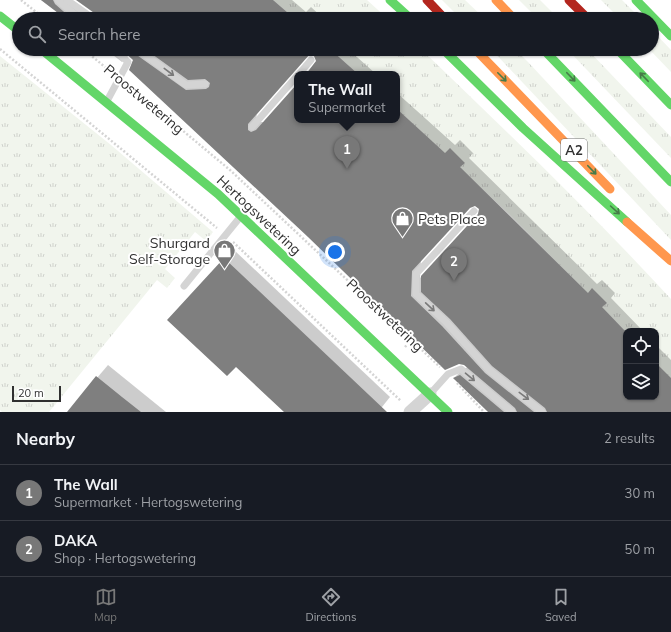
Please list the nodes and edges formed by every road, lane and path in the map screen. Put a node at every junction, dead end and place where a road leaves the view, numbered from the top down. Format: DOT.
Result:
graph roads {
  1 [pos="21,0"];
  2 [pos="58,0"];
  3 [pos="67,0"];
  4 [pos="390,0"];
  5 [pos="426,0"];
  6 [pos="496,0"];
  7 [pos="569,0"];
  8 [pos="636,0"];
  9 [pos="36,12"];
  10 [pos="72,12"];
  11 [pos="84,12"];
  12 [pos="403,12"];
  13 [pos="438,12"];
  14 [pos="507,12"];
  15 [pos="581,12"];
  16 [pos="648,12"];
  17 [pos="0,16"];
  18 [pos="659,24"];
  19 [pos="12,25"];
  20 [pos="671,36"];
  21 [pos="0,50"];
  22 [pos="50,56"];
  23 [pos="92,56"];
  24 [pos="122,56"];
  25 [pos="147,56"];
  26 [pos="449,56"];
  27 [pos="482,56"];
  28 [pos="551,56"];
  29 [pos="624,56"];
  30 [pos="311,60"];
  31 [pos="301,71"];
  32 [pos="120,78"];
  33 [pos="294,80"];
  34 [pos="205,84"];
  35 [pos="106,102"];
  36 [pos="671,105"];
  37 [pos="252,127"];
  38 [pos="671,182"];
  39 [pos="615,194"];
  40 [pos="474,211"];
  41 [pos="241,216"];
  42 [pos="642,222"];
  43 [pos="226,235"];
  44 [pos="671,253"];
  45 [pos="671,261"];
  46 [pos="184,286"];
  47 [pos="448,374"];
  48 [pos="430,394"];
  49 [pos="411,411"];
  50 [pos="448,412"];
  51 [pos="483,412"];
  52 [pos="512,412"];
  53 [pos="542,412"];
  1 -- 9 [label="path"];
  2 -- 10 [label="lane"];
  3 -- 11 [label="lane"];
  4 -- 12 [label="main road"];
  5 -- 13 [label="main road"];
  6 -- 14 [label="main road"];
  7 -- 15 [label="main road"];
  8 -- 16 [label="main road"];
  17 -- 19 [label="main road"];
  18 -- 20 [label="main road"];
  21 -- 43 [label="path"];
  22 -- 35 [label="main road, Hertogswetering"];
  23 -- 32 [label="path, Proostwetering"];
  24 -- 32 [label="lane"];
  25 -- 34 [label="lane, one-way"];
  26 -- 45 [label="main road, A2, one-way"];
  27 -- 39 [label="main road, A2, one-way"];
  28 -- 38 [label="main road, one-way"];
  36 -- 29 [label="main road, one-way"];
  30 -- 31 [label="lane"];
  32 -- 35 [label="lane"];
  32 -- 47 [label="path, Proostwetering"];
  33 -- 37 [label="lane"];
  35 -- 41 [label="main road, Hertogswetering"];
  40 -- 53 [label="lane, one-way"];
  41 -- 43 [label="lane"];
  41 -- 48 [label="main road, Hertogswetering"];
  42 -- 44 [label="main road"];
  43 -- 46 [label="lane"];
  43 -- 49 [label="path"];
  47 -- 48 [label="lane"];
  47 -- 51 [label="path, Proostwetering"];
  47 -- 52 [label="lane, one-way"];
  48 -- 49 [label="street"];
  48 -- 50 [label="main road, Hertogswetering"];
}
